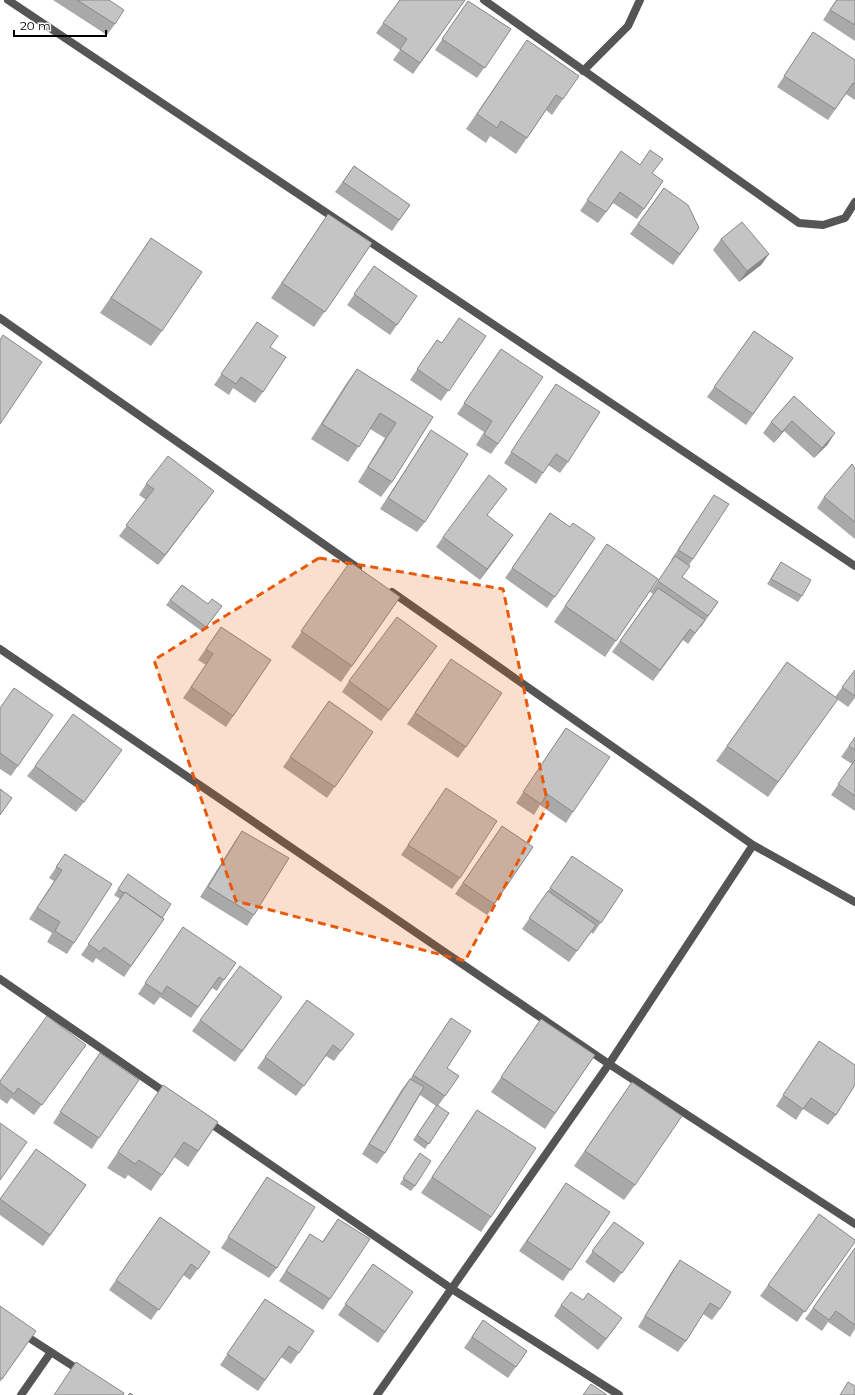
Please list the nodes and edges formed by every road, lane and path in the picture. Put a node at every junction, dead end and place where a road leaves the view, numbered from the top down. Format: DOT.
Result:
graph roads {
  1 [pos="8,0"];
  2 [pos="484,0"];
  3 [pos="640,0"];
  4 [pos="583,71"];
  5 [pos="855,202"];
  6 [pos="0,318"];
  7 [pos="855,566"];
  8 [pos="367,574"];
  9 [pos="386,588"];
  10 [pos="0,648"];
  11 [pos="753,845"];
  12 [pos="855,902"];
  13 [pos="0,979"];
  14 [pos="609,1064"];
  15 [pos="177,1100"];
  16 [pos="203,1118"];
  17 [pos="855,1224"];
  18 [pos="452,1289"];
  19 [pos="13,1327"];
  20 [pos="51,1352"];
  21 [pos="91,1378"];
  22 [pos="21,1395"];
  23 [pos="377,1395"];
  24 [pos="619,1395"];
  1 -- 7 [label="street"];
  2 -- 4 [label="street"];
  3 -- 4 [label="street"];
  4 -- 5 [label="street"];
  6 -- 8 [label="street"];
  9 -- 11 [label="street"];
  10 -- 14 [label="street"];
  11 -- 12 [label="street"];
  11 -- 14 [label="street"];
  13 -- 15 [label="street"];
  14 -- 17 [label="street"];
  14 -- 18 [label="street"];
  16 -- 18 [label="street"];
  18 -- 23 [label="street"];
  18 -- 24 [label="street"];
  19 -- 20 [label="street"];
  20 -- 21 [label="street"];
  20 -- 22 [label="street"];
}
